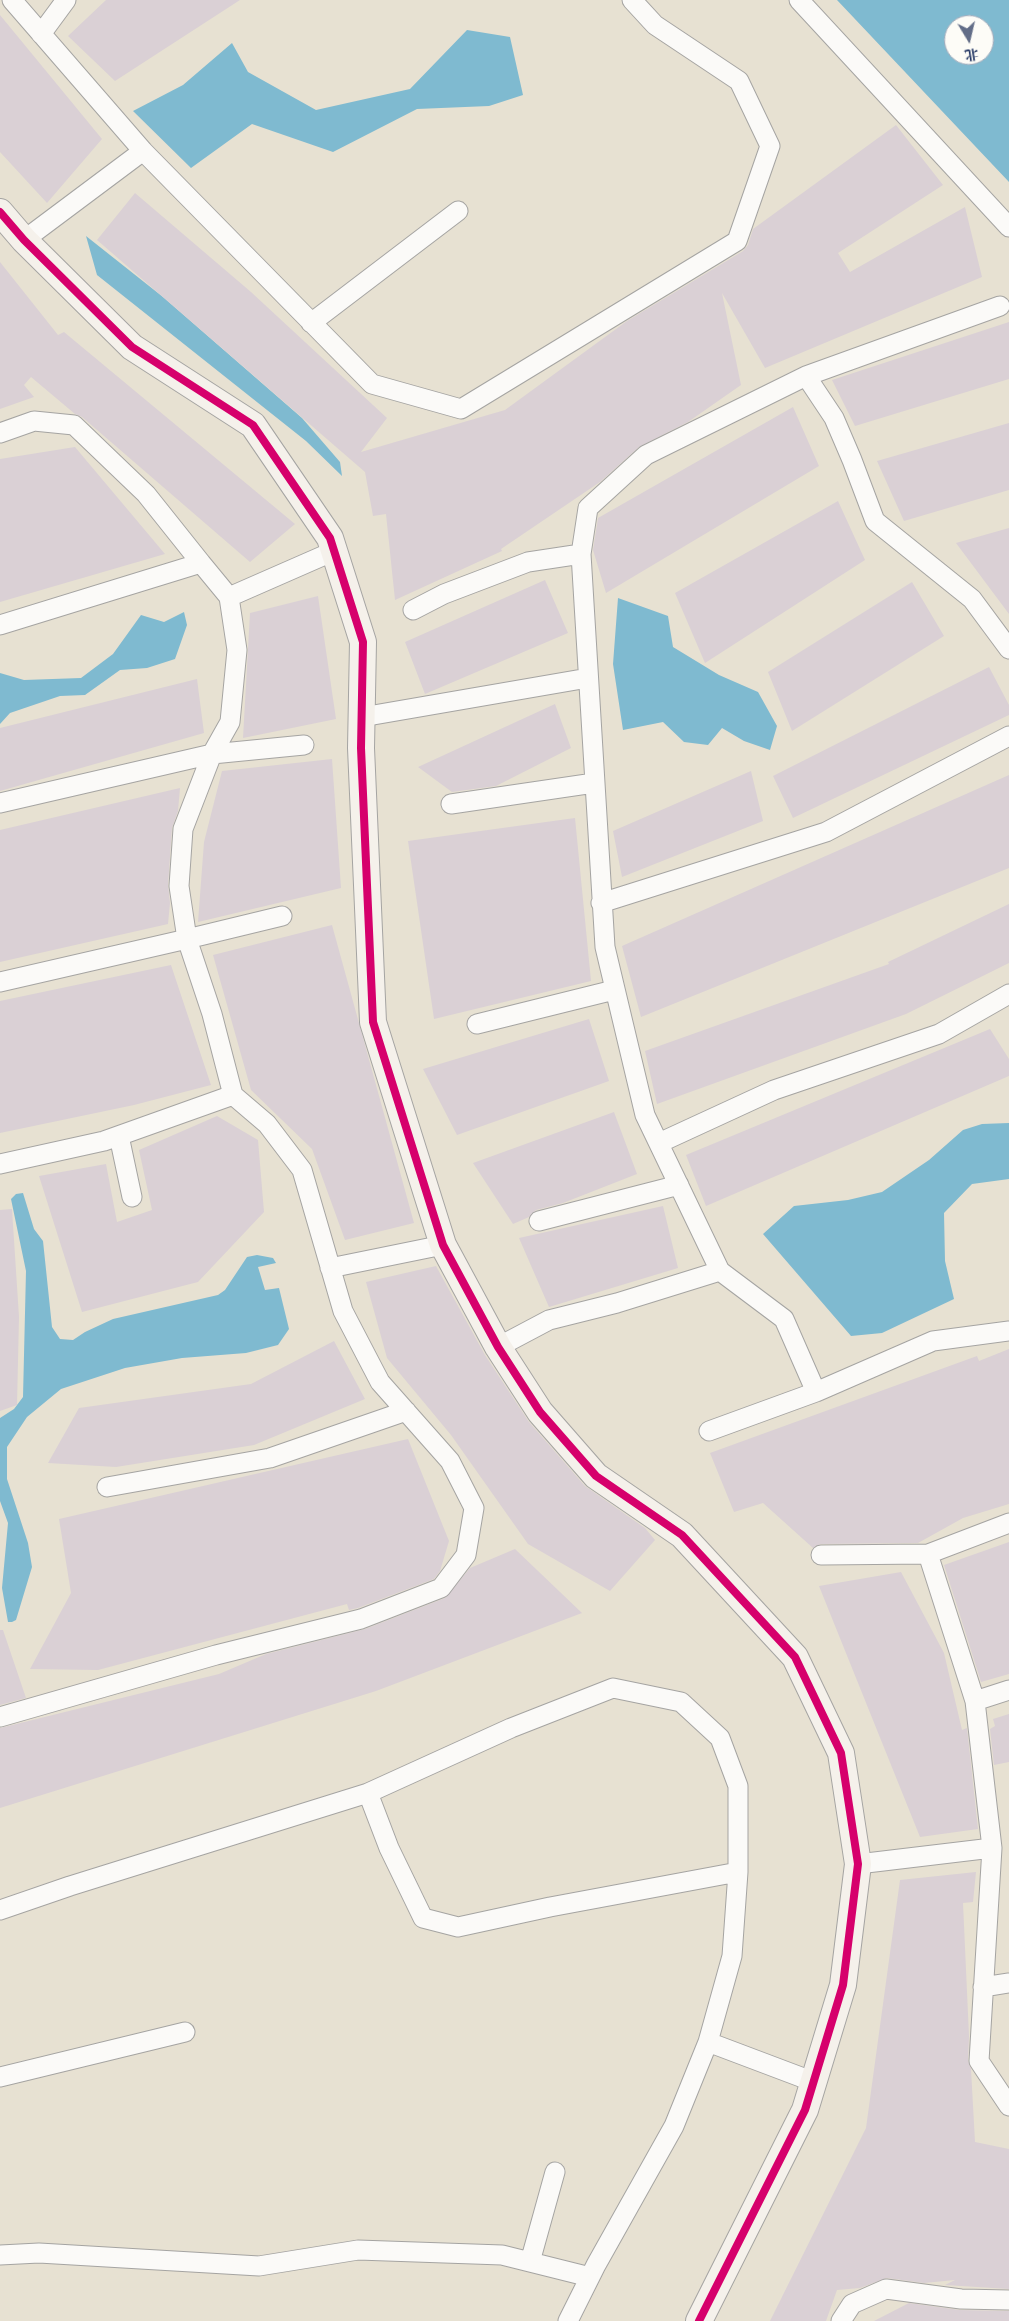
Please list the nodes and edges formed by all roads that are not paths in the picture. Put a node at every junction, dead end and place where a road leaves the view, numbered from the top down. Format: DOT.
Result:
graph roads {
  1 [pos="12,0"];
  2 [pos="66,0"];
  3 [pos="632,0"];
  4 [pos="799,0"];
  5 [pos="41,34"];
  6 [pos="143,151"];
  7 [pos="458,211"];
  8 [pos="0,212"];
  9 [pos="1009,227"];
  10 [pos="24,240"];
  11 [pos="1000,306"];
  12 [pos="311,323"];
  13 [pos="806,376"];
  14 [pos="0,434"];
  15 [pos="334,551"];
  16 [pos="582,554"];
  17 [pos="201,563"];
  18 [pos="228,597"];
  19 [pos="413,610"];
  20 [pos="0,625"];
  21 [pos="1009,649"];
  22 [pos="588,678"];
  23 [pos="362,717"];
  24 [pos="1009,736"];
  25 [pos="304,745"];
  26 [pos="212,754"];
  27 [pos="594,782"];
  28 [pos="0,803"];
  29 [pos="451,804"];
  30 [pos="601,903"];
  31 [pos="282,916"];
  32 [pos="187,938"];
  33 [pos="0,982"];
  34 [pos="614,990"];
  35 [pos="1009,994"];
  36 [pos="476,1024"];
  37 [pos="233,1095"];
  38 [pos="119,1136"];
  39 [pos="658,1142"];
  40 [pos="0,1164"];
  41 [pos="679,1185"];
  42 [pos="132,1198"];
  43 [pos="540,1221"];
  44 [pos="443,1246"];
  45 [pos="330,1268"];
  46 [pos="720,1271"];
  47 [pos="1009,1331"];
  48 [pos="498,1347"];
  49 [pos="816,1392"];
  50 [pos="406,1411"];
  51 [pos="709,1431"];
  52 [pos="107,1487"];
  53 [pos="1009,1523"];
  54 [pos="928,1554"];
  55 [pos="821,1556"];
  56 [pos="1009,1690"];
  57 [pos="975,1701"];
  58 [pos="0,1717"];
  59 [pos="368,1793"];
  60 [pos="992,1848"];
  61 [pos="858,1864"];
  62 [pos="738,1872"];
  63 [pos="0,1910"];
  64 [pos="1009,1983"];
  65 [pos="983,1988"];
  66 [pos="185,2032"];
  67 [pos="708,2042"];
  68 [pos="0,2077"];
  69 [pos="814,2082"];
  70 [pos="1009,2106"];
  71 [pos="555,2172"];
  72 [pos="0,2255"];
  73 [pos="530,2262"];
  74 [pos="590,2277"];
  75 [pos="1009,2300"];
  76 [pos="568,2321"];
  77 [pos="698,2321"];
  78 [pos="841,2321"];
  1 -- 5 [label="street"];
  2 -- 5 [label="street"];
  3 -- 12 [label="street"];
  4 -- 9 [label="street"];
  5 -- 6 [label="street"];
  6 -- 10 [label="street"];
  6 -- 12 [label="street"];
  7 -- 12 [label="street"];
  8 -- 10 [label="street"];
  10 -- 15 [label="street"];
  11 -- 13 [label="street"];
  13 -- 16 [label="street"];
  13 -- 21 [label="street"];
  14 -- 17 [label="street"];
  15 -- 18 [label="street"];
  15 -- 23 [label="street"];
  16 -- 19 [label="street"];
  16 -- 22 [label="street"];
  17 -- 18 [label="street"];
  17 -- 20 [label="street"];
  18 -- 26 [label="street"];
  22 -- 23 [label="street"];
  22 -- 27 [label="street"];
  23 -- 44 [label="street"];
  24 -- 30 [label="street"];
  25 -- 26 [label="street"];
  26 -- 28 [label="street"];
  26 -- 32 [label="street"];
  27 -- 29 [label="street"];
  27 -- 30 [label="street"];
  30 -- 34 [label="street"];
  31 -- 32 [label="street"];
  32 -- 33 [label="street"];
  32 -- 37 [label="street"];
  34 -- 36 [label="street"];
  34 -- 39 [label="street"];
  35 -- 39 [label="street"];
  37 -- 38 [label="street"];
  37 -- 45 [label="street"];
  38 -- 40 [label="street"];
  38 -- 42 [label="street"];
  39 -- 41 [label="street"];
  41 -- 43 [label="street"];
  41 -- 46 [label="street"];
  44 -- 45 [label="street"];
  44 -- 48 [label="street"];
  45 -- 50 [label="street"];
  46 -- 48 [label="street"];
  46 -- 49 [label="street"];
  47 -- 49 [label="street"];
  48 -- 61 [label="street"];
  49 -- 51 [label="street"];
  50 -- 52 [label="street"];
  50 -- 58 [label="street"];
  53 -- 54 [label="street"];
  54 -- 55 [label="street"];
  54 -- 57 [label="street"];
  56 -- 57 [label="street"];
  57 -- 60 [label="street"];
  59 -- 62 [label="street"];
  59 -- 62 [label="street"];
  59 -- 63 [label="street"];
  60 -- 61 [label="street"];
  60 -- 65 [label="street"];
  61 -- 69 [label="street"];
  62 -- 67 [label="street"];
  64 -- 65 [label="street"];
  65 -- 70 [label="street"];
  66 -- 68 [label="street"];
  67 -- 69 [label="street"];
  67 -- 74 [label="street"];
  69 -- 77 [label="street"];
  71 -- 73 [label="street"];
  72 -- 73 [label="street"];
  73 -- 74 [label="street"];
  74 -- 76 [label="street"];
  75 -- 78 [label="street"];
}
